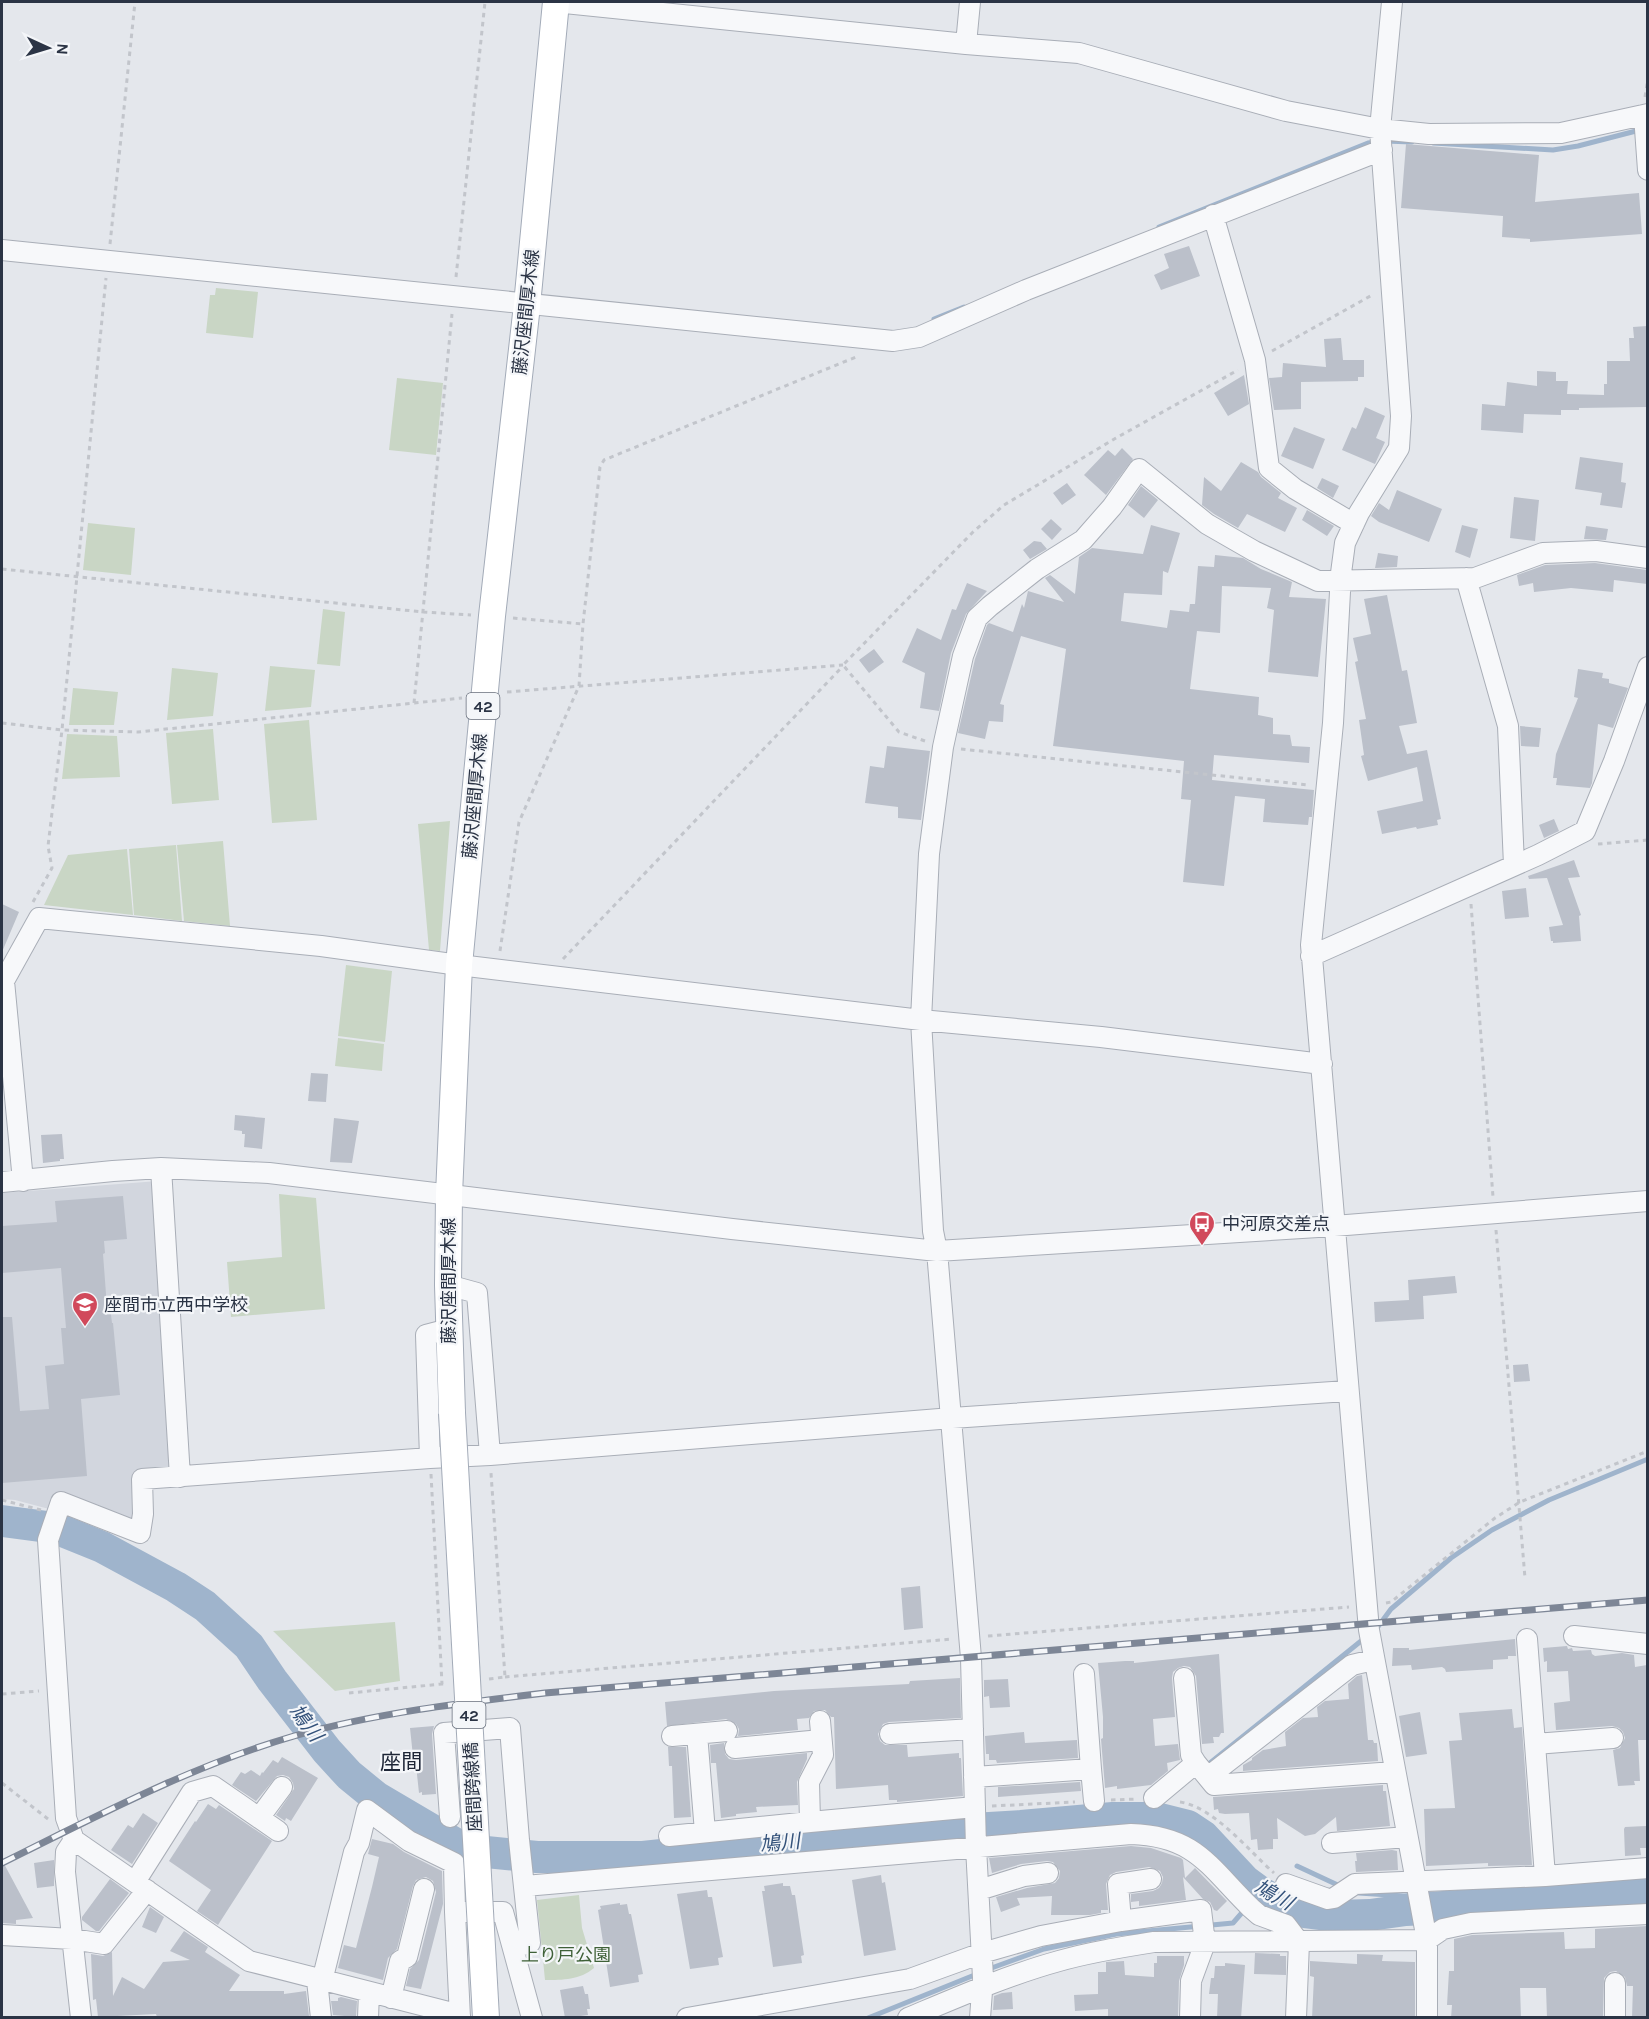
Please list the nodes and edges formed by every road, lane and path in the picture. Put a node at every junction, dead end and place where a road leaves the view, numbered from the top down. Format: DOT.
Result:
graph roads {
  1 [pos="135,2"];
  2 [pos="485,2"];
  3 [pos="555,2"];
  4 [pos="970,2"];
  5 [pos="1392,2"];
  6 [pos="966,44"];
  7 [pos="1646,114"];
  8 [pos="1381,140"];
  9 [pos="1647,170"];
  10 [pos="1213,215"];
  11 [pos="2,250"];
  12 [pos="108,262"];
  13 [pos="1391,285"];
  14 [pos="454,297"];
  15 [pos="527,305"];
  16 [pos="861,355"];
  17 [pos="1255,360"];
  18 [pos="1354,524"];
  19 [pos="1647,558"];
  20 [pos="2,569"];
  21 [pos="77,577"];
  22 [pos="1466,578"];
  23 [pos="1340,581"];
  24 [pos="423,612"];
  25 [pos="492,616"];
  26 [pos="583,624"];
  27 [pos="843,665"];
  28 [pos="1647,667"];
  29 [pos="579,686"];
  30 [pos="485,694"];
  31 [pos="414,703"];
  32 [pos="2,723"];
  33 [pos="62,730"];
  34 [pos="943,747"];
  35 [pos="1326,787"];
  36 [pos="1647,840"];
  37 [pos="1563,842"];
  38 [pos="1514,865"];
  39 [pos="30,908"];
  40 [pos="1311,956"];
  41 [pos="459,965"];
  42 [pos="498,969"];
  43 [pos="548,975"];
  44 [pos="3,980"];
  45 [pos="921,1020"];
  46 [pos="1322,1064"];
  47 [pos="160,1168"];
  48 [pos="23,1181"];
  49 [pos="2,1182"];
  50 [pos="449,1195"];
  51 [pos="1647,1201"];
  52 [pos="1334,1226"];
  53 [pos="937,1251"];
  54 [pos="448,1285"];
  55 [pos="449,1329"];
  56 [pos="1347,1391"];
  57 [pos="452,1413"];
  58 [pos="952,1418"];
  59 [pos="1647,1451"];
  60 [pos="490,1455"];
  61 [pos="430,1458"];
  62 [pos="180,1477"];
  63 [pos="2,1500"];
  64 [pos="1520,1510"];
  65 [pos="54,1523"];
  66 [pos="1525,1578"];
  67 [pos="1367,1605"];
  68 [pos="1574,1636"];
  69 [pos="969,1638"];
  70 [pos="1527,1639"];
  71 [pos="1647,1644"];
  72 [pos="1371,1645"];
  73 [pos="1084,1674"];
  74 [pos="505,1677"];
  75 [pos="1184,1678"];
  76 [pos="442,1684"];
  77 [pos="58,1690"];
  78 [pos="349,1693"];
  79 [pos="2,1694"];
  80 [pos="973,1729"];
  81 [pos="696,1734"];
  82 [pos="890,1734"];
  83 [pos="672,1736"];
  84 [pos="1612,1738"];
  85 [pos="1535,1744"];
  86 [pos="1091,1769"];
  87 [pos="1202,1770"];
  88 [pos="1394,1772"];
  89 [pos="974,1777"];
  90 [pos="2,1783"];
  91 [pos="282,1787"];
  92 [pos="1154,1798"];
  93 [pos="1094,1801"];
  94 [pos="976,1813"];
  95 [pos="450,1817"];
  96 [pos="66,1818"];
  97 [pos="260,1818"];
  98 [pos="810,1822"];
  99 [pos="278,1831"];
  100 [pos="705,1832"];
  101 [pos="669,1836"];
  102 [pos="1407,1837"];
  103 [pos="74,1839"];
  104 [pos="1332,1843"];
  105 [pos="976,1845"];
  106 [pos="1647,1868"];
  107 [pos="1048,1873"];
  108 [pos="1545,1876"];
  109 [pos="1151,1879"];
  110 [pos="524,1883"];
  111 [pos="1286,1884"];
  112 [pos="1417,1885"];
  113 [pos="141,1886"];
  114 [pos="424,1889"];
  115 [pos="979,1890"];
  116 [pos="455,1912"];
  117 [pos="1647,1914"];
  118 [pos="1121,1921"];
  119 [pos="1204,1930"];
  120 [pos="1425,1932"];
  121 [pos="2,1935"];
  122 [pos="72,1939"];
  123 [pos="1299,1942"];
  124 [pos="513,1948"];
  125 [pos="982,1970"];
  126 [pos="319,1980"];
  127 [pos="1615,1983"];
  128 [pos="369,1992"];
  129 [pos="391,1998"];
  130 [pos="460,2016"];
  131 [pos="81,2018"];
  132 [pos="321,2018"];
  133 [pos="368,2018"];
  134 [pos="486,2018"];
  135 [pos="532,2018"];
  136 [pos="687,2018"];
  137 [pos="908,2018"];
  138 [pos="980,2018"];
  139 [pos="1190,2018"];
  140 [pos="1296,2018"];
  141 [pos="1427,2018"];
  142 [pos="1615,2018"];
  1 -- 12 [label="path"];
  2 -- 14 [label="path"];
  3 -- 6 [label="street"];
  3 -- 15 [label="main road, 藤沢座間厚木線 / 42"];
  4 -- 6 [label="street"];
  5 -- 8 [label="street"];
  6 -- 8 [label="street"];
  7 -- 8 [label="street"];
  7 -- 9 [label="street"];
  8 -- 10 [label="street"];
  8 -- 13 [label="street"];
  10 -- 15 [label="street"];
  10 -- 17 [label="street"];
  11 -- 12 [label="street"];
  12 -- 14 [label="street"];
  12 -- 21 [label="path"];
  13 -- 17 [label="path"];
  13 -- 18 [label="street"];
  14 -- 15 [label="street"];
  14 -- 24 [label="path"];
  15 -- 25 [label="main road, 藤沢座間厚木線 / 42"];
  16 -- 26 [label="path"];
  17 -- 18 [label="street"];
  17 -- 27 [label="path"];
  18 -- 23 [label="street"];
  19 -- 22 [label="street"];
  20 -- 21 [label="path"];
  21 -- 24 [label="path"];
  21 -- 33 [label="path"];
  22 -- 23 [label="street"];
  22 -- 38 [label="street"];
  23 -- 34 [label="street"];
  23 -- 35 [label="street"];
  24 -- 25 [label="path"];
  24 -- 31 [label="path"];
  25 -- 26 [label="path"];
  25 -- 30 [label="main road, 藤沢座間厚木線 / 42"];
  26 -- 29 [label="path"];
  27 -- 29 [label="path"];
  27 -- 34 [label="path"];
  27 -- 43 [label="path"];
  28 -- 37 [label="street"];
  29 -- 30 [label="path"];
  29 -- 42 [label="path"];
  30 -- 31 [label="path"];
  30 -- 41 [label="main road, 藤沢座間厚木線 / 42"];
  31 -- 33 [label="path"];
  32 -- 33 [label="path"];
  33 -- 39 [label="path"];
  34 -- 35 [label="path"];
  34 -- 45 [label="street"];
  35 -- 40 [label="street"];
  36 -- 37 [label="path"];
  37 -- 38 [label="street"];
  38 -- 40 [label="street"];
  40 -- 46 [label="street"];
  41 -- 42 [label="street"];
  41 -- 44 [label="street"];
  41 -- 50 [label="main road, 藤沢座間厚木線 / 42"];
  42 -- 43 [label="street"];
  43 -- 45 [label="street"];
  44 -- 48 [label="street"];
  45 -- 46 [label="street"];
  45 -- 53 [label="street"];
  46 -- 52 [label="street"];
  47 -- 48 [label="street"];
  47 -- 50 [label="street"];
  47 -- 62 [label="street"];
  48 -- 49 [label="street"];
  50 -- 53 [label="street"];
  50 -- 54 [label="main road, 藤沢座間厚木線 / 42"];
  51 -- 52 [label="street"];
  52 -- 53 [label="street"];
  52 -- 56 [label="street"];
  53 -- 58 [label="street"];
  54 -- 55 [label="main road, 藤沢座間厚木線 / 42"];
  54 -- 60 [label="street"];
  55 -- 57 [label="main road, 藤沢座間厚木線 / 42"];
  55 -- 61 [label="street"];
  56 -- 58 [label="street"];
  56 -- 67 [label="street"];
  57 -- 134 [label="main road, 座間跨線橋 / 42, bridge"];
  58 -- 60 [label="street"];
  58 -- 69 [label="street"];
  59 -- 67 [label="path"];
  60 -- 61 [label="street"];
  61 -- 62 [label="street"];
  62 -- 65 [label="street"];
  63 -- 65 [label="path"];
  64 -- 66 [label="path"];
  65 -- 77 [label="street"];
  67 -- 69 [label="path"];
  67 -- 72 [label="street"];
  68 -- 71 [label="street"];
  69 -- 74 [label="path"];
  69 -- 80 [label="street"];
  70 -- 85 [label="street"];
  72 -- 87 [label="street"];
  72 -- 88 [label="street"];
  73 -- 86 [label="street"];
  75 -- 87 [label="street"];
  76 -- 78 [label="path"];
  77 -- 79 [label="path"];
  77 -- 96 [label="street"];
  80 -- 82 [label="street"];
  80 -- 89 [label="street"];
  81 -- 83 [label="street"];
  81 -- 98 [label="street"];
  81 -- 100 [label="street"];
  84 -- 85 [label="street"];
  85 -- 108 [label="street"];
  86 -- 89 [label="street"];
  86 -- 93 [label="street"];
  87 -- 88 [label="street"];
  87 -- 92 [label="street"];
  88 -- 102 [label="street"];
  89 -- 94 [label="street"];
  90 -- 96 [label="path"];
  91 -- 97 [label="street"];
  92 -- 93 [label="path"];
  92 -- 111 [label="path"];
  93 -- 94 [label="path"];
  94 -- 98 [label="street"];
  94 -- 105 [label="street"];
  95 -- 110 [label="street"];
  96 -- 103 [label="street"];
  97 -- 99 [label="street"];
  97 -- 113 [label="street"];
  98 -- 100 [label="street"];
  100 -- 101 [label="street"];
  102 -- 104 [label="street"];
  102 -- 112 [label="street"];
  103 -- 113 [label="street"];
  103 -- 122 [label="street"];
  105 -- 110 [label="street"];
  105 -- 115 [label="street"];
  105 -- 123 [label="street"];
  106 -- 108 [label="street"];
  107 -- 115 [label="street"];
  108 -- 112 [label="street"];
  109 -- 118 [label="street"];
  110 -- 124 [label="street"];
  111 -- 112 [label="street"];
  112 -- 120 [label="street"];
  113 -- 122 [label="street"];
  113 -- 126 [label="street"];
  114 -- 129 [label="street"];
  115 -- 125 [label="street"];
  116 -- 124 [label="street"];
  116 -- 126 [label="street"];
  116 -- 130 [label="street"];
  117 -- 120 [label="street"];
  118 -- 119 [label="street"];
  118 -- 125 [label="street"];
  119 -- 123 [label="street"];
  119 -- 125 [label="street"];
  119 -- 139 [label="street"];
  120 -- 123 [label="street"];
  120 -- 141 [label="street"];
  121 -- 122 [label="street"];
  122 -- 131 [label="street"];
  123 -- 140 [label="street"];
  124 -- 135 [label="street"];
  125 -- 136 [label="street"];
  125 -- 137 [label="street"];
  125 -- 138 [label="street"];
  126 -- 128 [label="street"];
  126 -- 132 [label="street"];
  127 -- 142 [label="street"];
  128 -- 129 [label="street"];
  128 -- 133 [label="street"];
  129 -- 130 [label="street"];
}
